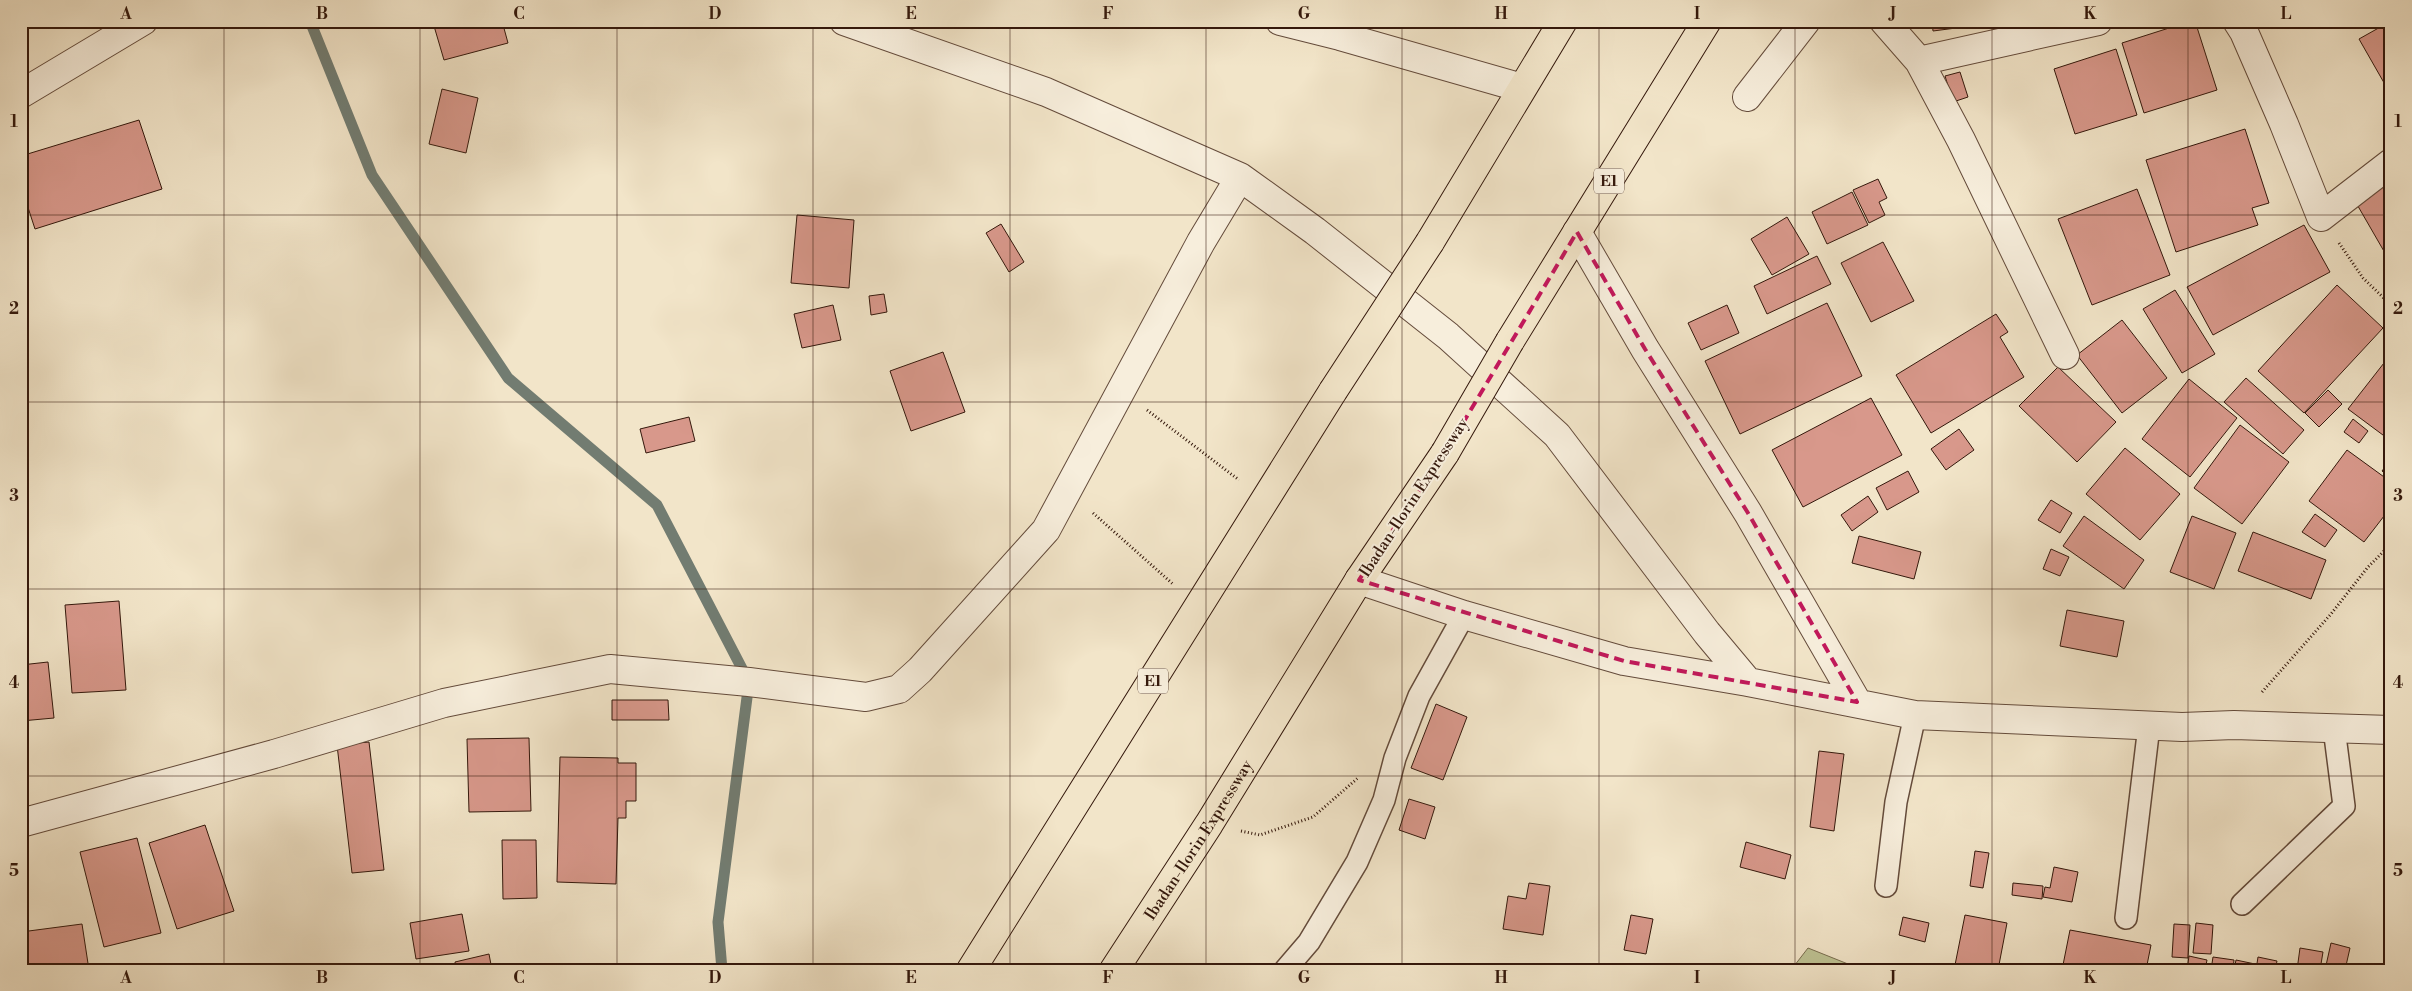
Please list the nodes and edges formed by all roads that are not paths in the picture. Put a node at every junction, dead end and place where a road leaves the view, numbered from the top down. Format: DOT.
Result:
graph roads {
  1 [pos="143,21"];
  2 [pos="844,21"];
  3 [pos="1280,21"];
  4 [pos="1563,21"];
  5 [pos="1707,21"];
  6 [pos="1806,21"];
  7 [pos="1884,21"];
  8 [pos="2098,21"];
  9 [pos="2237,21"];
  10 [pos="1919,61"];
  11 [pos="1522,88"];
  12 [pos="21,94"];
  13 [pos="1747,97"];
  14 [pos="2391,163"];
  15 [pos="1240,177"];
  16 [pos="1577,232"];
  17 [pos="2065,355"];
  18 [pos="1359,580"];
  19 [pos="1464,615"];
  20 [pos="1748,682"];
  21 [pos="1857,702"];
  22 [pos="1915,715"];
  23 [pos="2149,726"];
  24 [pos="2334,728"];
  25 [pos="2391,730"];
  26 [pos="21,823"];
  27 [pos="1886,886"];
  28 [pos="2242,904"];
  29 [pos="2126,918"];
  30 [pos="972,970"];
  31 [pos="1114,970"];
  32 [pos="1285,970"];
  1 -- 12 [label="street"];
  2 -- 15 [label="street"];
  3 -- 11 [label="street"];
  4 -- 11 [label="highway, E1"];
  5 -- 16 [label="highway, Ibadan-Ilorin Expressway / E1"];
  6 -- 13 [label="street"];
  7 -- 10 [label="street"];
  8 -- 10 [label="street"];
  9 -- 14 [label="street"];
  10 -- 17 [label="street"];
  11 -- 30 [label="highway, E1, bridge"];
  15 -- 20 [label="street"];
  15 -- 26 [label="street"];
  16 -- 18 [label="highway, Ibadan-Ilorin Expressway / E1, bridge"];
  16 -- 21 [label="street"];
  18 -- 19 [label="street"];
  18 -- 31 [label="highway, Ibadan-Ilorin Expressway / E1"];
  19 -- 20 [label="street"];
  19 -- 32 [label="lane"];
  20 -- 21 [label="street"];
  21 -- 22 [label="street"];
  22 -- 23 [label="street"];
  22 -- 27 [label="lane"];
  23 -- 24 [label="street"];
  23 -- 29 [label="lane"];
  24 -- 25 [label="street"];
  24 -- 28 [label="lane"];
}
